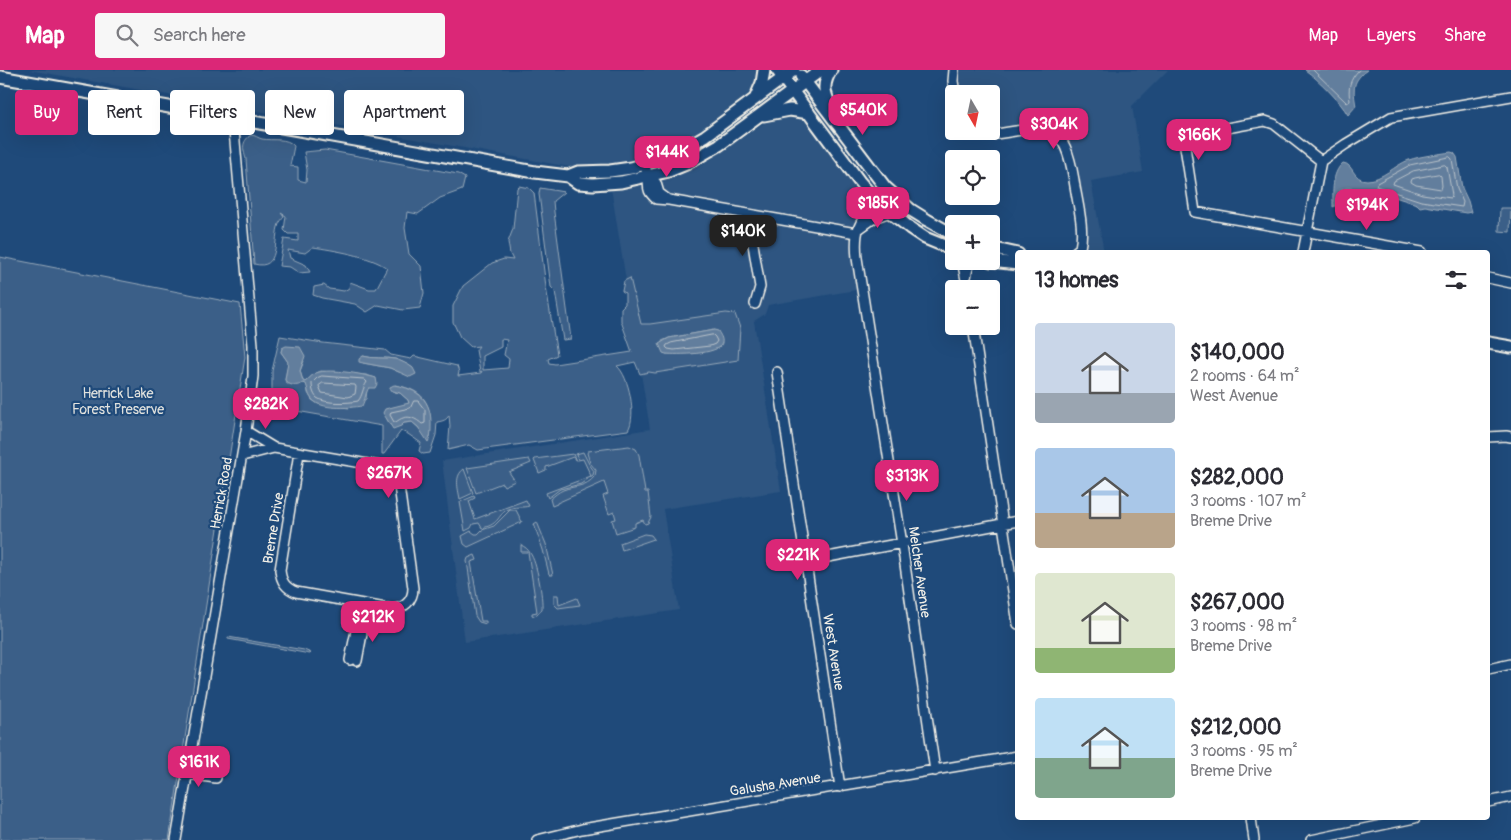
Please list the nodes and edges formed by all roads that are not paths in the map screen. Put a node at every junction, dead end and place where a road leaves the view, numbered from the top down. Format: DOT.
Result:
graph roads {
  1 [pos="764,70"];
  2 [pos="795,70"];
  3 [pos="821,70"];
  4 [pos="831,70"];
  5 [pos="954,70"];
  6 [pos="780,74"];
  7 [pos="0,77"];
  8 [pos="805,82"];
  9 [pos="954,85"];
  10 [pos="792,90"];
  11 [pos="1511,96"];
  12 [pos="756,98"];
  13 [pos="170,108"];
  14 [pos="809,113"];
  15 [pos="757,117"];
  16 [pos="834,120"];
  17 [pos="255,123"];
  18 [pos="1000,133"];
  19 [pos="234,135"];
  20 [pos="1321,160"];
  21 [pos="644,165"];
  22 [pos="568,176"];
  23 [pos="648,176"];
  24 [pos="876,201"];
  25 [pos="890,212"];
  26 [pos="753,215"];
  27 [pos="945,230"];
  28 [pos="857,231"];
  29 [pos="1307,232"];
  30 [pos="945,235"];
  31 [pos="945,246"];
  32 [pos="1000,250"];
  33 [pos="1079,250"];
  34 [pos="1303,250"];
  35 [pos="1410,250"];
  36 [pos="1015,253"];
  37 [pos="1000,262"];
  38 [pos="1015,264"];
  39 [pos="964,270"];
  40 [pos="968,270"];
  41 [pos="966,278"];
  42 [pos="1490,278"];
  43 [pos="1511,283"];
  44 [pos="755,304"];
  45 [pos="973,335"];
  46 [pos="1490,343"];
  47 [pos="1511,347"];
  48 [pos="777,372"];
  49 [pos="246,431"];
  50 [pos="1490,437"];
  51 [pos="1511,437"];
  52 [pos="274,448"];
  53 [pos="300,453"];
  54 [pos="242,456"];
  55 [pos="1015,522"];
  56 [pos="1002,524"];
  57 [pos="902,544"];
  58 [pos="806,561"];
  59 [pos="363,604"];
  60 [pos="1015,605"];
  61 [pos="354,661"];
  62 [pos="1511,664"];
  63 [pos="1490,669"];
  64 [pos="1015,757"];
  65 [pos="934,771"];
  66 [pos="187,774"];
  67 [pos="216,778"];
  68 [pos="840,787"];
  69 [pos="1511,797"];
  70 [pos="1490,802"];
  71 [pos="1250,820"];
  72 [pos="1406,820"];
  73 [pos="542,839"];
  74 [pos="176,840"];
  75 [pos="1254,840"];
  76 [pos="1311,840"];
  1 -- 12 [label="main road"];
  2 -- 6 [label="main road"];
  2 -- 8 [label="main road"];
  3 -- 8 [label="main road"];
  4 -- 16 [label="main road"];
  5 -- 9 [label="street"];
  6 -- 10 [label="main road"];
  6 -- 12 [label="main road"];
  7 -- 13 [label="main road"];
  8 -- 10 [label="main road"];
  8 -- 16 [label="main road"];
  10 -- 14 [label="main road"];
  10 -- 15 [label="main road"];
  11 -- 20 [label="street"];
  12 -- 21 [label="main road"];
  14 -- 15 [label="main road"];
  14 -- 24 [label="main road"];
  15 -- 23 [label="main road"];
  16 -- 27 [label="main road"];
  17 -- 22 [label="main road"];
  18 -- 33 [label="street"];
  19 -- 49 [label="street, Herrick Road"];
  20 -- 29 [label="street"];
  20 -- 29 [label="street"];
  21 -- 22 [label="main road"];
  21 -- 23 [label="street"];
  22 -- 23 [label="main road"];
  23 -- 26 [label="street"];
  24 -- 25 [label="main road"];
  24 -- 28 [label="street, Melcher Avenue"];
  24 -- 30 [label="main road"];
  25 -- 28 [label="street"];
  25 -- 31 [label="main road"];
  26 -- 28 [label="street"];
  26 -- 44 [label="street"];
  28 -- 57 [label="street, Melcher Avenue"];
  29 -- 34 [label="street"];
  29 -- 35 [label="street"];
  32 -- 36 [label="main road"];
  37 -- 38 [label="main road"];
  39 -- 41 [label="street"];
  40 -- 41 [label="street"];
  42 -- 43 [label="street"];
  45 -- 56 [label="street"];
  46 -- 47 [label="main road"];
  48 -- 58 [label="street, West Avenue"];
  49 -- 52 [label="street, Breme Drive"];
  49 -- 54 [label="street, Herrick Road"];
  50 -- 51 [label="street"];
  52 -- 53 [label="street, Breme Drive"];
  52 -- 54 [label="street, Breme Drive"];
  53 -- 59 [label="street, Breme Drive"];
  53 -- 59 [label="street, Breme Drive"];
  54 -- 66 [label="street, Herrick Road"];
  55 -- 56 [label="street"];
  56 -- 57 [label="street"];
  56 -- 60 [label="street"];
  57 -- 58 [label="street"];
  57 -- 65 [label="street, Melcher Avenue"];
  58 -- 68 [label="street, West Avenue"];
  59 -- 61 [label="street"];
  62 -- 63 [label="street"];
  64 -- 65 [label="street, Galusha Avenue"];
  65 -- 68 [label="street, Galusha Avenue"];
  66 -- 67 [label="street"];
  66 -- 74 [label="street, Herrick Road"];
  68 -- 73 [label="street, Galusha Avenue"];
  69 -- 70 [label="street"];
  71 -- 75 [label="street"];
  72 -- 76 [label="street"];
}
